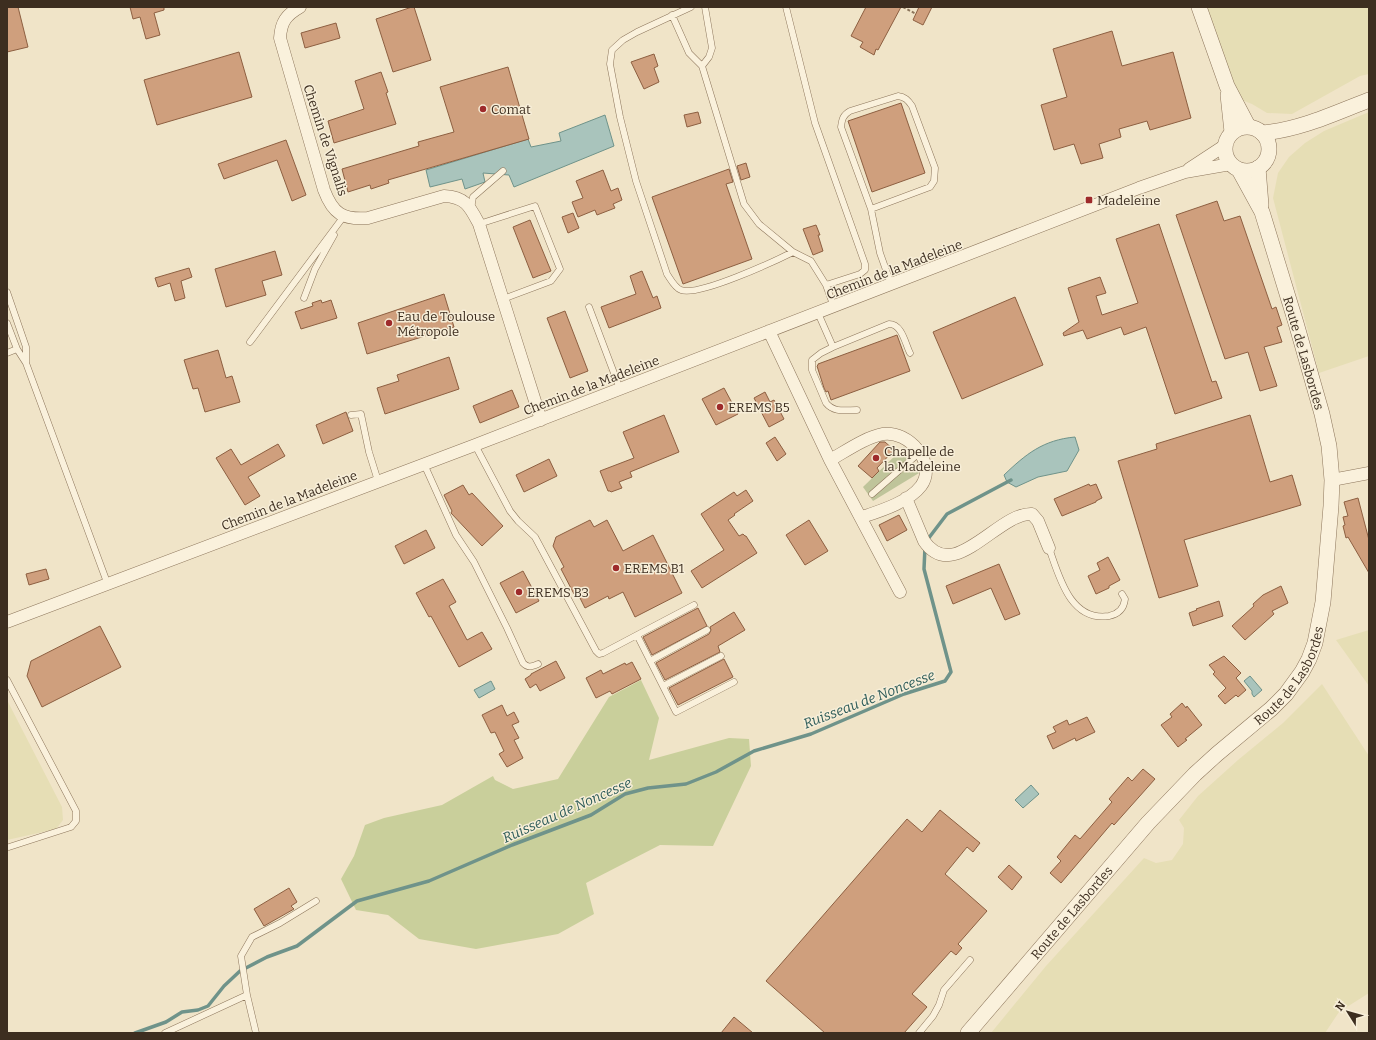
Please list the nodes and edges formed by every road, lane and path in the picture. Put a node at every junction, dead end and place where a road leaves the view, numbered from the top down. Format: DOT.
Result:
graph roads {
  1 [pos="300,7"];
  2 [pos="692,7"];
  3 [pos="705,7"];
  4 [pos="786,7"];
  5 [pos="903,7"];
  6 [pos="1199,7"];
  7 [pos="906,8"];
  8 [pos="916,14"];
  9 [pos="672,16"];
  10 [pos="702,66"];
  11 [pos="1227,86"];
  12 [pos="1369,100"];
  13 [pos="1310,123"];
  14 [pos="1248,126"];
  15 [pos="1232,132"];
  16 [pos="1262,133"];
  17 [pos="1224,146"];
  18 [pos="1269,151"];
  19 [pos="1235,167"];
  20 [pos="1258,168"];
  21 [pos="503,171"];
  22 [pos="1185,172"];
  23 [pos="471,208"];
  24 [pos="871,209"];
  25 [pos="1262,212"];
  26 [pos="344,216"];
  27 [pos="479,224"];
  28 [pos="793,252"];
  29 [pos="891,284"];
  30 [pos="826,285"];
  31 [pos="7,292"];
  32 [pos="304,298"];
  33 [pos="503,299"];
  34 [pos="589,307"];
  35 [pos="834,307"];
  36 [pos="818,313"];
  37 [pos="7,323"];
  38 [pos="769,331"];
  39 [pos="250,342"];
  40 [pos="834,347"];
  41 [pos="17,349"];
  42 [pos="7,353"];
  43 [pos="910,353"];
  44 [pos="26,363"];
  45 [pos="620,389"];
  46 [pos="857,410"];
  47 [pos="351,416"];
  48 [pos="541,420"];
  49 [pos="475,445"];
  50 [pos="919,453"];
  51 [pos="830,460"];
  52 [pos="424,464"];
  53 [pos="1369,473"];
  54 [pos="1332,480"];
  55 [pos="378,481"];
  56 [pos="872,494"];
  57 [pos="906,498"];
  58 [pos="862,517"];
  59 [pos="1049,548"];
  60 [pos="108,585"];
  61 [pos="900,592"];
  62 [pos="1122,594"];
  63 [pos="694,604"];
  64 [pos="7,622"];
  65 [pos="707,630"];
  66 [pos="637,635"];
  67 [pos="721,656"];
  68 [pos="650,661"];
  69 [pos="538,664"];
  70 [pos="7,680"];
  71 [pos="734,682"];
  72 [pos="663,686"];
  73 [pos="9,847"];
  74 [pos="316,901"];
  75 [pos="970,960"];
  76 [pos="246,995"];
  77 [pos="165,1033"];
  78 [pos="256,1033"];
  79 [pos="919,1033"];
  80 [pos="968,1033"];
  1 -- 26 [label="street, Chemin de Vignalis"];
  2 -- 9 [label="lane"];
  3 -- 10 [label="lane"];
  4 -- 30 [label="lane"];
  5 -- 7 [label="path"];
  6 -- 11 [label="street"];
  7 -- 8 [label="path"];
  9 -- 10 [label="lane"];
  9 -- 28 [label="lane"];
  10 -- 28 [label="lane"];
  11 -- 14 [label="street"];
  11 -- 15 [label="street"];
  12 -- 13 [label="street"];
  13 -- 16 [label="street"];
  13 -- 18 [label="street"];
  14 -- 15 [label="street"];
  14 -- 16 [label="street"];
  15 -- 17 [label="street"];
  16 -- 18 [label="street"];
  17 -- 19 [label="street"];
  17 -- 22 [label="street, Chemin de la Madeleine"];
  18 -- 20 [label="street"];
  19 -- 20 [label="street"];
  19 -- 22 [label="street, Chemin de la Madeleine"];
  19 -- 25 [label="street, Route de Lasbordes"];
  20 -- 25 [label="street, Route de Lasbordes"];
  21 -- 23 [label="lane"];
  22 -- 29 [label="street, Chemin de la Madeleine"];
  23 -- 26 [label="street"];
  23 -- 27 [label="street"];
  24 -- 24 [label="lane"];
  24 -- 29 [label="lane"];
  25 -- 54 [label="street, Route de Lasbordes"];
  26 -- 32 [label="lane"];
  26 -- 39 [label="lane"];
  27 -- 33 [label="street"];
  27 -- 33 [label="lane"];
  28 -- 30 [label="lane"];
  29 -- 35 [label="street, Chemin de la Madeleine"];
  30 -- 35 [label="lane"];
  31 -- 44 [label="lane"];
  33 -- 48 [label="street"];
  34 -- 45 [label="lane"];
  35 -- 36 [label="street, Chemin de la Madeleine"];
  36 -- 38 [label="street, Chemin de la Madeleine"];
  36 -- 40 [label="lane"];
  37 -- 41 [label="lane"];
  38 -- 45 [label="street, Chemin de la Madeleine"];
  38 -- 51 [label="street"];
  40 -- 43 [label="lane"];
  40 -- 46 [label="lane"];
  41 -- 42 [label="lane"];
  41 -- 44 [label="lane"];
  44 -- 60 [label="lane"];
  45 -- 48 [label="street, Chemin de la Madeleine"];
  47 -- 55 [label="lane"];
  48 -- 49 [label="street, Chemin de la Madeleine"];
  49 -- 52 [label="street, Chemin de la Madeleine"];
  49 -- 66 [label="lane"];
  50 -- 51 [label="street"];
  50 -- 56 [label="lane"];
  50 -- 57 [label="street"];
  51 -- 58 [label="street"];
  52 -- 55 [label="street, Chemin de la Madeleine"];
  52 -- 69 [label="lane"];
  53 -- 54 [label="street"];
  54 -- 80 [label="street, Route de Lasbordes"];
  55 -- 60 [label="street, Chemin de la Madeleine"];
  57 -- 58 [label="street"];
  57 -- 59 [label="street"];
  58 -- 61 [label="street"];
  59 -- 62 [label="lane"];
  60 -- 64 [label="street, Chemin de la Madeleine"];
  63 -- 66 [label="lane"];
  65 -- 68 [label="lane"];
  66 -- 68 [label="lane"];
  67 -- 72 [label="lane"];
  68 -- 72 [label="lane"];
  70 -- 73 [label="lane"];
  71 -- 72 [label="lane"];
  74 -- 76 [label="lane"];
  75 -- 79 [label="lane"];
  76 -- 77 [label="lane"];
  76 -- 78 [label="lane"];
}
